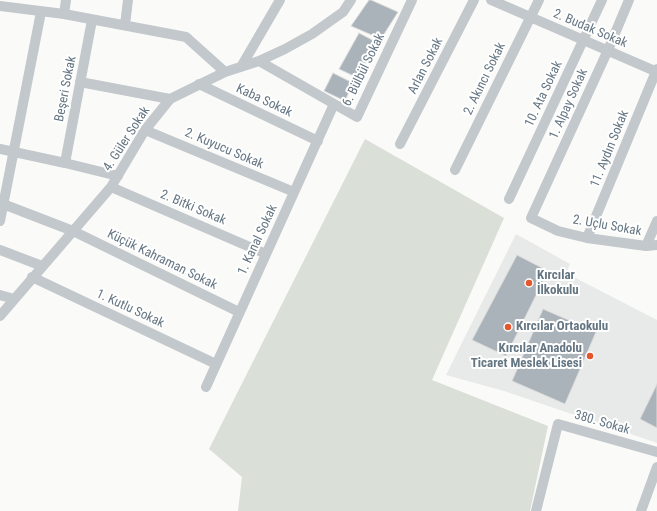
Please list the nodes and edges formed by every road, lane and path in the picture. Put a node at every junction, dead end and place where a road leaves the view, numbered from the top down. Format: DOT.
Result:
graph roads {
  1 [pos="66,0"];
  2 [pos="128,0"];
  3 [pos="280,0"];
  4 [pos="352,0"];
  5 [pos="412,0"];
  6 [pos="474,0"];
  7 [pos="492,0"];
  8 [pos="539,0"];
  9 [pos="602,0"];
  10 [pos="629,0"];
  11 [pos="4,4"];
  12 [pos="41,12"];
  13 [pos="64,14"];
  14 [pos="530,17"];
  15 [pos="92,20"];
  16 [pos="125,25"];
  17 [pos="583,40"];
  18 [pos="608,50"];
  19 [pos="259,61"];
  20 [pos="241,67"];
  21 [pos="657,71"];
  22 [pos="225,72"];
  23 [pos="80,82"];
  24 [pos="199,84"];
  25 [pos="170,99"];
  26 [pos="334,104"];
  27 [pos="145,130"];
  28 [pos="318,141"];
  29 [pos="400,144"];
  30 [pos="0,149"];
  31 [pos="13,152"];
  32 [pos="65,163"];
  33 [pos="455,170"];
  34 [pos="118,176"];
  35 [pos="111,187"];
  36 [pos="294,192"];
  37 [pos="509,199"];
  38 [pos="3,204"];
  39 [pos="531,218"];
  40 [pos="0,221"];
  41 [pos="657,221"];
  42 [pos="73,230"];
  43 [pos="587,238"];
  44 [pos="657,245"];
  45 [pos="646,246"];
  46 [pos="0,250"];
  47 [pos="266,254"];
  48 [pos="42,266"];
  49 [pos="32,277"];
  50 [pos="0,295"];
  51 [pos="14,299"];
  52 [pos="239,312"];
  53 [pos="0,316"];
  54 [pos="216,364"];
  55 [pos="206,387"];
  56 [pos="657,452"];
  57 [pos="657,467"];
  58 [pos="536,511"];
  59 [pos="641,511"];
  1 -- 13 [label="street"];
  2 -- 16 [label="street"];
  3 -- 20 [label="street"];
  4 -- 19 [label="street, 4. Güler Sokak"];
  5 -- 26 [label="street, 6. Bülbül Sokak"];
  6 -- 29 [label="street, Arlan Sokak"];
  7 -- 14 [label="street, 2. Budak Sokak"];
  8 -- 14 [label="street, 2. Akıncı Sokak"];
  9 -- 17 [label="street, 10. Ata Sokak"];
  10 -- 18 [label="street, 1. Alpay Sokak"];
  11 -- 12 [label="street"];
  12 -- 13 [label="street"];
  12 -- 31 [label="street"];
  13 -- 15 [label="street"];
  14 -- 17 [label="street, 2. Budak Sokak"];
  14 -- 33 [label="street, 2. Akıncı Sokak"];
  15 -- 16 [label="street"];
  15 -- 23 [label="street, Beşeri Sokak"];
  16 -- 22 [label="street"];
  17 -- 18 [label="street, 2. Budak Sokak"];
  17 -- 37 [label="street, 10. Ata Sokak"];
  18 -- 21 [label="street, 2. Budak Sokak"];
  18 -- 39 [label="street, 1. Alpay Sokak"];
  19 -- 20 [label="street, 4. Güler Sokak"];
  19 -- 26 [label="street, 6. Bülbül Sokak"];
  20 -- 22 [label="street, 4. Güler Sokak"];
  21 -- 43 [label="street, 11. Aydın Sokak"];
  22 -- 24 [label="street, 4. Güler Sokak"];
  23 -- 25 [label="street"];
  23 -- 32 [label="street, Beşeri Sokak"];
  24 -- 25 [label="street, 4. Güler Sokak"];
  24 -- 28 [label="street, Kaba Sokak"];
  25 -- 27 [label="street, 4. Güler Sokak"];
  26 -- 28 [label="street, 1. Kanal Sokak"];
  27 -- 34 [label="street, 4. Güler Sokak"];
  27 -- 36 [label="street, 2. Kuyucu Sokak"];
  28 -- 36 [label="street, 1. Kanal Sokak"];
  30 -- 31 [label="street"];
  31 -- 32 [label="street"];
  31 -- 38 [label="street"];
  32 -- 34 [label="street"];
  34 -- 35 [label="street, 4. Güler Sokak"];
  35 -- 42 [label="street, 4. Güler Sokak"];
  35 -- 47 [label="street, 2. Bitki Sokak"];
  36 -- 47 [label="street, 1. Kanal Sokak"];
  38 -- 40 [label="street"];
  38 -- 42 [label="street, Küçük Kahraman Sokak"];
  39 -- 43 [label="street, 2. Uçlu Sokak"];
  41 -- 45 [label="street"];
  42 -- 48 [label="street, 4. Güler Sokak"];
  42 -- 52 [label="street, Küçük Kahraman Sokak"];
  43 -- 45 [label="street, 2. Uçlu Sokak"];
  44 -- 45 [label="street, 2. Uçlu Sokak"];
  46 -- 48 [label="street"];
  47 -- 52 [label="street, 1. Kanal Sokak"];
  48 -- 49 [label="street, 4. Güler Sokak"];
  49 -- 51 [label="street, 4. Güler Sokak"];
  49 -- 54 [label="street, 1. Kutlu Sokak"];
  50 -- 51 [label="street"];
  51 -- 53 [label="street, 4. Güler Sokak"];
  52 -- 54 [label="street, 1. Kanal Sokak"];
  54 -- 55 [label="street, 1. Kanal Sokak"];
  56 -- 58 [label="street, 380. Sokak"];
  57 -- 59 [label="street"];
}
